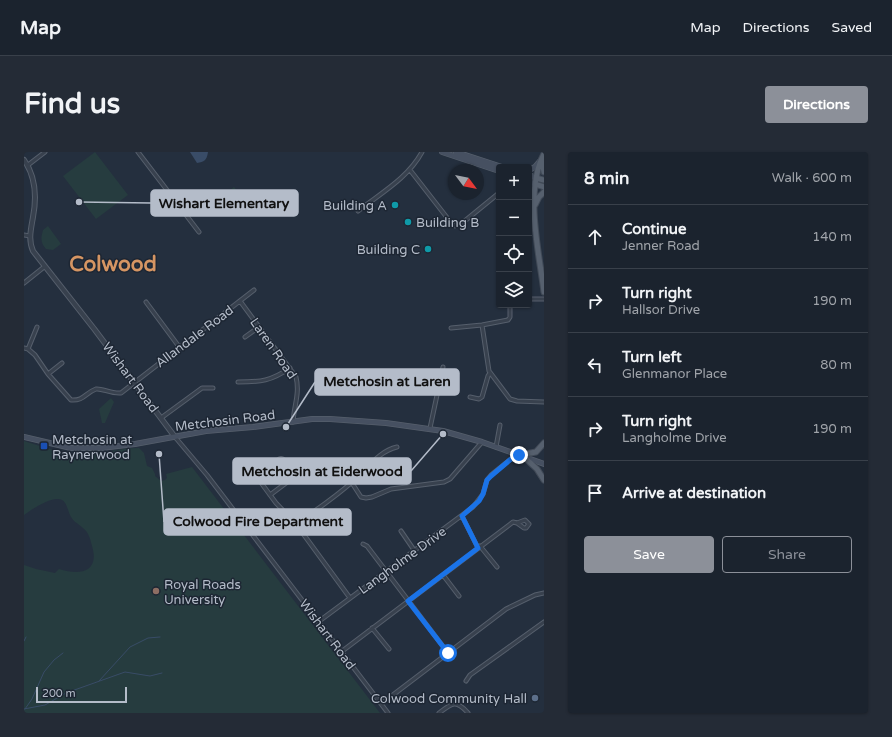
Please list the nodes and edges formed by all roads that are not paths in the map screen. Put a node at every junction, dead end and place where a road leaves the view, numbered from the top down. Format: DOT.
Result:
graph roads {
  1 [pos="45,152"];
  2 [pos="138,152"];
  3 [pos="422,152"];
  4 [pos="442,152"];
  5 [pos="456,152"];
  6 [pos="543,156"];
  7 [pos="24,160"];
  8 [pos="496,165"];
  9 [pos="28,166"];
  10 [pos="532,168"];
  11 [pos="410,170"];
  12 [pos="496,170"];
  13 [pos="544,172"];
  14 [pos="532,176"];
  15 [pos="536,178"];
  16 [pos="544,180"];
  17 [pos="532,183"];
  18 [pos="535,184"];
  19 [pos="544,187"];
  20 [pos="544,192"];
  21 [pos="532,193"];
  22 [pos="496,195"];
  23 [pos="534,195"];
  24 [pos="212,196"];
  25 [pos="534,206"];
  26 [pos="358,211"];
  27 [pos="187,216"];
  28 [pos="199,232"];
  29 [pos="24,235"];
  30 [pos="30,236"];
  31 [pos="44,267"];
  32 [pos="24,283"];
  33 [pos="254,290"];
  34 [pos="544,292"];
  35 [pos="532,299"];
  36 [pos="544,299"];
  37 [pos="240,301"];
  38 [pos="146,302"];
  39 [pos="510,308"];
  40 [pos="482,325"];
  41 [pos="37,327"];
  42 [pos="259,327"];
  43 [pos="451,328"];
  44 [pos="245,337"];
  45 [pos="180,348"];
  46 [pos="26,349"];
  47 [pos="62,363"];
  48 [pos="443,367"];
  49 [pos="290,368"];
  50 [pos="490,373"];
  51 [pos="48,374"];
  52 [pos="133,382"];
  53 [pos="238,382"];
  54 [pos="213,388"];
  55 [pos="470,397"];
  56 [pos="544,402"];
  57 [pos="161,418"];
  58 [pos="292,422"];
  59 [pos="500,425"];
  60 [pos="430,428"];
  61 [pos="24,436"];
  62 [pos="175,437"];
  63 [pos="482,442"];
  64 [pos="544,443"];
  65 [pos="397,447"];
  66 [pos="496,447"];
  67 [pos="510,452"];
  68 [pos="521,456"];
  69 [pos="511,459"];
  70 [pos="284,464"];
  71 [pos="544,464"];
  72 [pos="248,465"];
  73 [pos="306,468"];
  74 [pos="295,476"];
  75 [pos="544,480"];
  76 [pos="352,483"];
  77 [pos="270,495"];
  78 [pos="462,516"];
  79 [pos="517,523"];
  80 [pos="296,524"];
  81 [pos="401,531"];
  82 [pos="363,544"];
  83 [pos="479,547"];
  84 [pos="414,550"];
  85 [pos="497,566"];
  86 [pos="386,571"];
  87 [pos="443,575"];
  88 [pos="544,593"];
  89 [pos="459,596"];
  90 [pos="350,598"];
  91 [pos="408,601"];
  92 [pos="318,622"];
  93 [pos="544,622"];
  94 [pos="372,628"];
  95 [pos="389,649"];
  96 [pos="341,652"];
  97 [pos="448,653"];
  98 [pos="466,681"];
  99 [pos="381,704"];
  100 [pos="388,713"];
  101 [pos="439,713"];
  102 [pos="468,713"];
  1 -- 9 [label="street"];
  2 -- 27 [label="street"];
  3 -- 11 [label="street"];
  4 -- 12 [label="main road"];
  5 -- 8 [label="main road"];
  6 -- 10 [label="main road"];
  6 -- 13 [label="main road"];
  6 -- 15 [label="main road"];
  7 -- 9 [label="street, Wishart Road"];
  9 -- 30 [label="street, Wishart Road"];
  11 -- 22 [label="street"];
  11 -- 26 [label="street"];
  14 -- 15 [label="main road"];
  15 -- 16 [label="main road"];
  15 -- 18 [label="main road"];
  17 -- 18 [label="main road"];
  18 -- 19 [label="main road"];
  18 -- 23 [label="main road"];
  20 -- 25 [label="main road"];
  21 -- 23 [label="main road"];
  23 -- 25 [label="main road"];
  24 -- 27 [label="street"];
  25 -- 34 [label="main road"];
  27 -- 28 [label="street"];
  29 -- 30 [label="street"];
  30 -- 31 [label="street, Wishart Road"];
  31 -- 32 [label="street"];
  31 -- 52 [label="street, Wishart Road"];
  33 -- 37 [label="street, Allandale Road"];
  35 -- 36 [label="street"];
  37 -- 42 [label="street, Laren Road"];
  37 -- 45 [label="street, Allandale Road"];
  38 -- 45 [label="street"];
  39 -- 40 [label="street"];
  40 -- 43 [label="street"];
  40 -- 50 [label="street"];
  41 -- 46 [label="street"];
  42 -- 44 [label="street"];
  42 -- 49 [label="street, Laren Road"];
  45 -- 52 [label="street, Allandale Road"];
  46 -- 51 [label="street"];
  47 -- 51 [label="street"];
  48 -- 60 [label="street"];
  49 -- 53 [label="street"];
  49 -- 58 [label="street, Laren Road"];
  50 -- 55 [label="street"];
  50 -- 56 [label="street"];
  51 -- 52 [label="street, Allandale Road"];
  52 -- 57 [label="street, Wishart Road"];
  54 -- 57 [label="street"];
  57 -- 62 [label="street, Wishart Road"];
  58 -- 60 [label="main road, Metchosin Road"];
  58 -- 62 [label="main road, Metchosin Road"];
  59 -- 66 [label="street"];
  60 -- 63 [label="main road, Metchosin Road"];
  61 -- 62 [label="main road, Metchosin Road"];
  62 -- 92 [label="street, Wishart Road"];
  63 -- 66 [label="main road, Metchosin Road"];
  63 -- 76 [label="street"];
  64 -- 68 [label="main road"];
  65 -- 76 [label="street"];
  66 -- 67 [label="main road, Metchosin Road"];
  67 -- 68 [label="main road, Metchosin Road"];
  67 -- 69 [label="street"];
  68 -- 69 [label="street, Langholme Drive"];
  68 -- 71 [label="main road, Metchosin Road"];
  68 -- 75 [label="main road"];
  69 -- 78 [label="street, Langholme Drive"];
  70 -- 74 [label="street"];
  72 -- 77 [label="street"];
  73 -- 74 [label="street"];
  74 -- 77 [label="street"];
  76 -- 80 [label="street"];
  77 -- 80 [label="street"];
  78 -- 83 [label="street"];
  78 -- 84 [label="street, Langholme Drive"];
  79 -- 83 [label="street"];
  80 -- 90 [label="street"];
  81 -- 84 [label="street"];
  82 -- 86 [label="street"];
  83 -- 85 [label="street"];
  83 -- 87 [label="street"];
  84 -- 86 [label="street, Langholme Drive"];
  86 -- 90 [label="street, Langholme Drive"];
  86 -- 91 [label="street"];
  87 -- 89 [label="street"];
  87 -- 91 [label="street"];
  88 -- 97 [label="street"];
  90 -- 92 [label="street, Langholme Drive"];
  91 -- 94 [label="street"];
  91 -- 97 [label="street"];
  92 -- 96 [label="street, Wishart Road"];
  93 -- 98 [label="street"];
  94 -- 95 [label="street"];
  94 -- 96 [label="street"];
  96 -- 99 [label="street, Wishart Road"];
  97 -- 99 [label="street"];
  99 -- 100 [label="street, Wishart Road"];
  101 -- 102 [label="street"];
}
